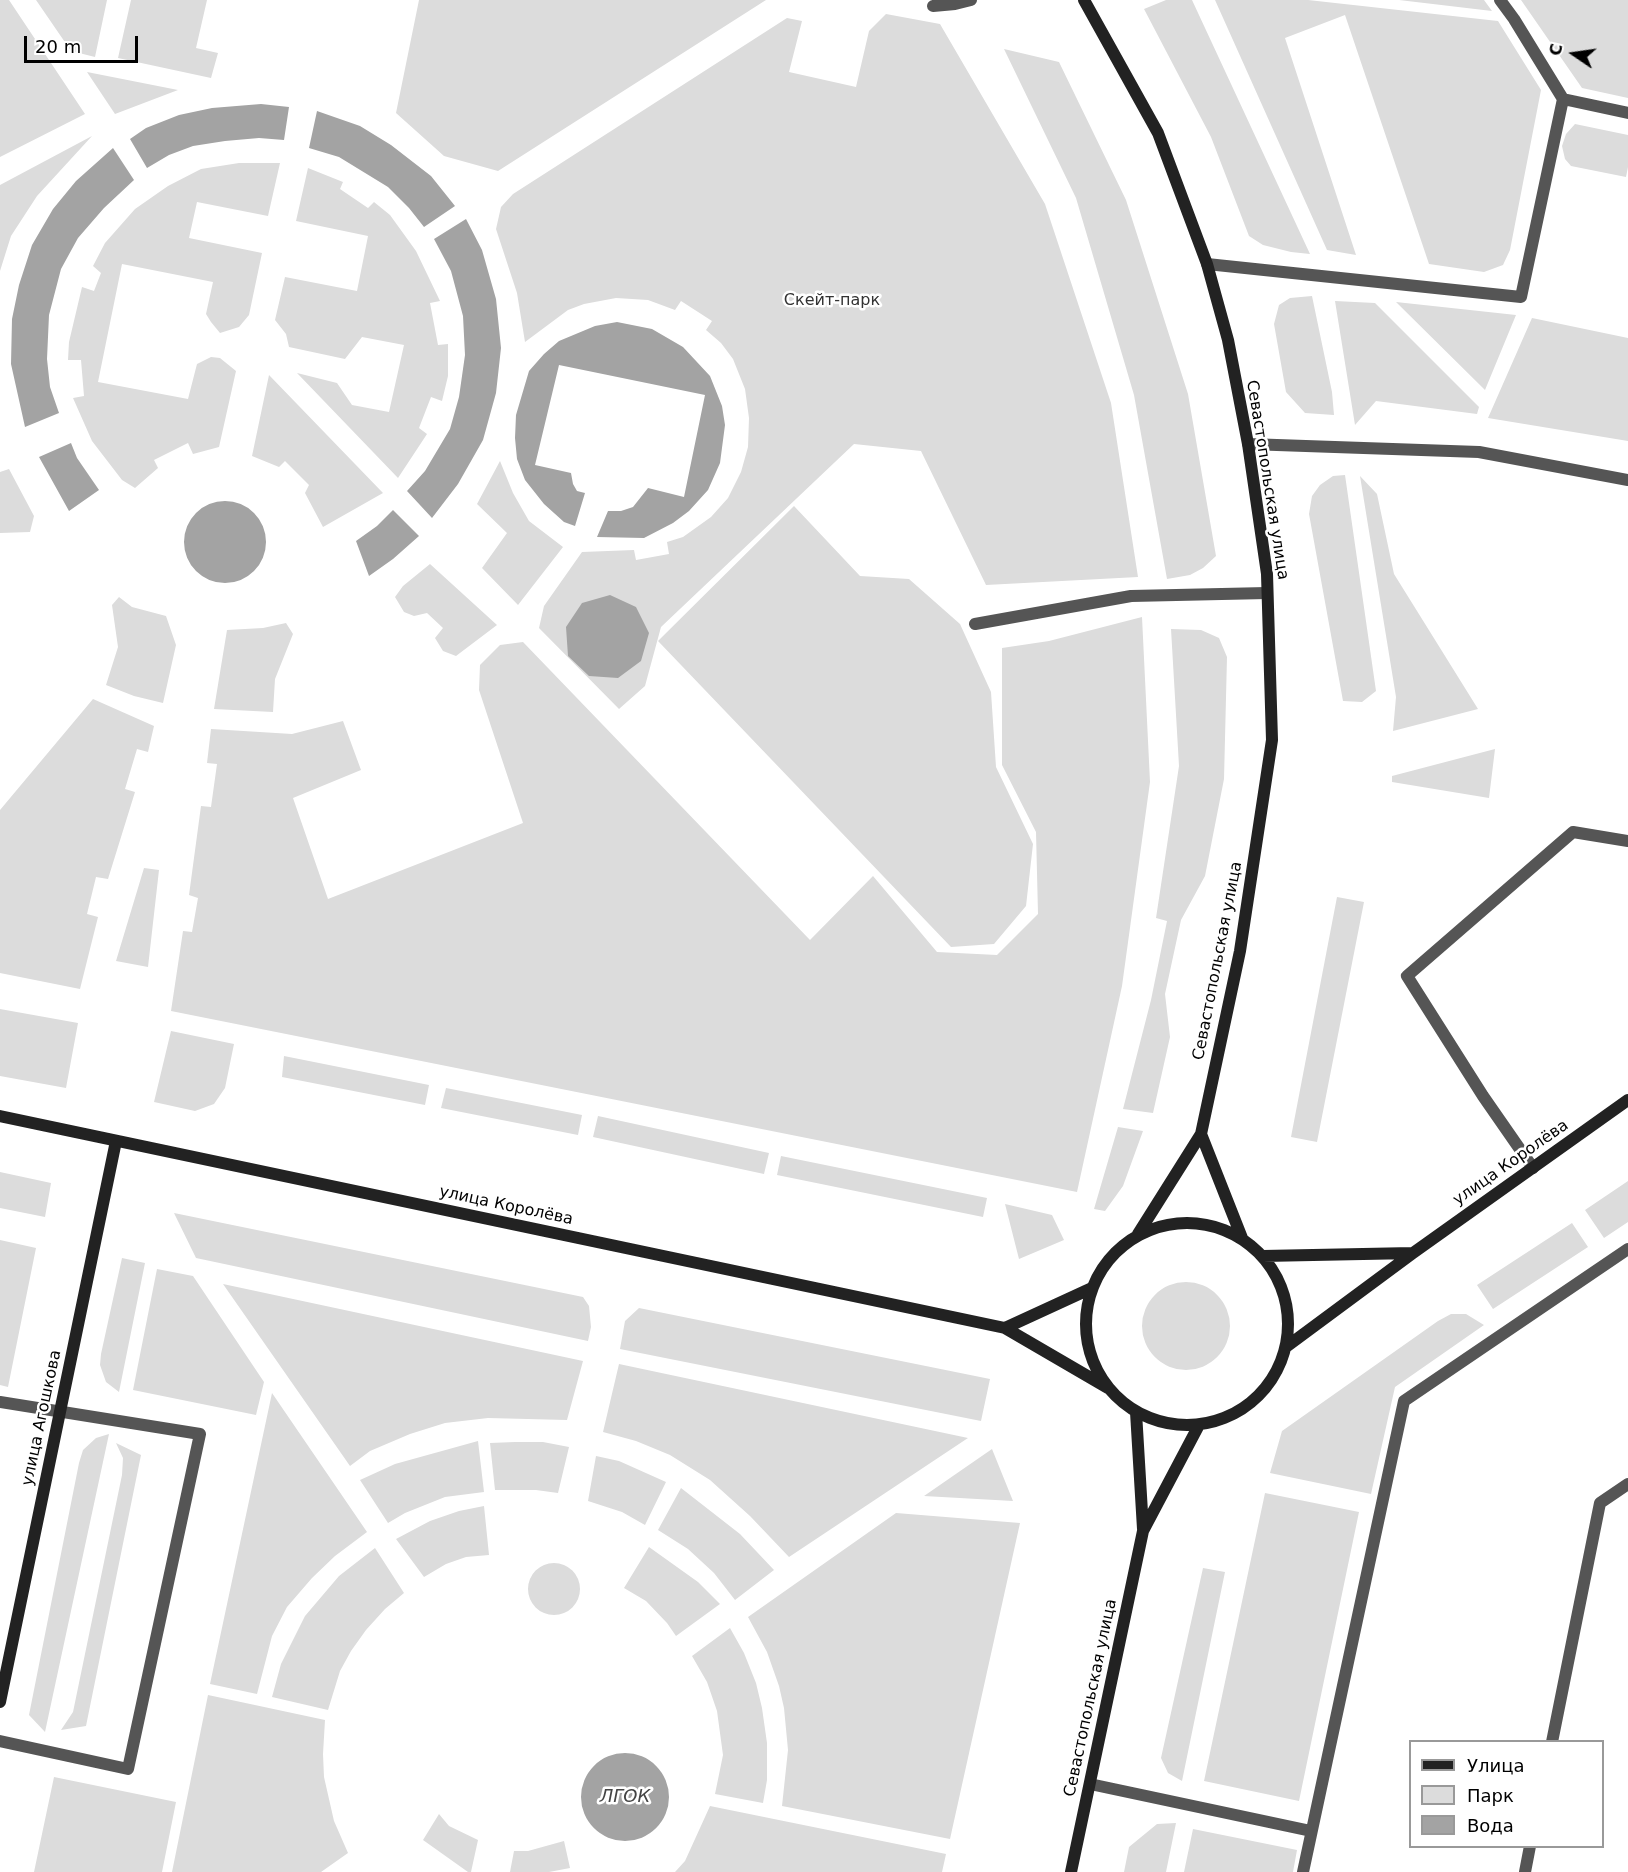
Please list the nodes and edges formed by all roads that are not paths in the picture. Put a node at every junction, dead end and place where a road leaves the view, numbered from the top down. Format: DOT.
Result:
graph roads {
  1 [pos="971,0"];
  2 [pos="1084,0"];
  3 [pos="1500,0"];
  4 [pos="933,6"];
  5 [pos="1563,99"];
  6 [pos="1628,113"];
  7 [pos="1207,264"];
  8 [pos="1248,444"];
  9 [pos="1628,480"];
  10 [pos="1267,593"];
  11 [pos="975,624"];
  12 [pos="1628,841"];
  13 [pos="1628,1100"];
  14 [pos="0,1116"];
  15 [pos="1201,1134"];
  16 [pos="116,1141"];
  17 [pos="1533,1168"];
  18 [pos="1138,1234"];
  19 [pos="1242,1238"];
  20 [pos="1628,1249"];
  21 [pos="1413,1253"];
  22 [pos="1263,1256"];
  23 [pos="1092,1288"];
  24 [pos="1005,1328"];
  25 [pos="1287,1347"];
  26 [pos="1108,1388"];
  27 [pos="0,1402"];
  28 [pos="60,1410"];
  29 [pos="1136,1412"];
  30 [pos="1198,1425"];
  31 [pos="1628,1484"];
  32 [pos="1143,1531"];
  33 [pos="0,1702"];
  34 [pos="1552,1740"];
  35 [pos="0,1742"];
  36 [pos="1090,1784"];
  37 [pos="1311,1831"];
  38 [pos="1530,1848"];
  39 [pos="1071,1872"];
  40 [pos="1303,1872"];
  41 [pos="1525,1872"];
  1 -- 4 [label="lane"];
  2 -- 7 [label="main road, Севастопольская улица"];
  3 -- 5 [label="lane"];
  5 -- 6 [label="lane"];
  5 -- 7 [label="lane"];
  7 -- 8 [label="main road, Севастопольская улица"];
  8 -- 9 [label="lane"];
  8 -- 10 [label="main road, Севастопольская улица"];
  10 -- 11 [label="lane"];
  10 -- 15 [label="main road, Севастопольская улица"];
  12 -- 17 [label="lane"];
  13 -- 17 [label="main road, улица Королёва"];
  14 -- 16 [label="main road, улица Королёва"];
  15 -- 18 [label="main road, Севастопольская улица"];
  15 -- 19 [label="main road"];
  16 -- 24 [label="main road, улица Королёва"];
  16 -- 28 [label="main road, улица Агошкова"];
  17 -- 21 [label="main road, улица Королёва"];
  18 -- 19 [label="main road"];
  18 -- 23 [label="main road"];
  19 -- 22 [label="main road"];
  20 -- 37 [label="lane"];
  21 -- 22 [label="main road"];
  21 -- 25 [label="main road, улица Королёва"];
  22 -- 25 [label="main road"];
  23 -- 24 [label="main road"];
  23 -- 26 [label="main road"];
  24 -- 26 [label="main road, улица Королёва"];
  25 -- 30 [label="main road"];
  26 -- 29 [label="main road"];
  27 -- 28 [label="lane"];
  28 -- 33 [label="main road, улица Агошкова"];
  28 -- 35 [label="lane"];
  29 -- 30 [label="main road"];
  29 -- 32 [label="main road, Севастопольская улица"];
  30 -- 32 [label="main road, Севастопольская улица"];
  31 -- 34 [label="lane"];
  32 -- 36 [label="main road, Севастопольская улица"];
  36 -- 37 [label="lane"];
  36 -- 39 [label="main road, Севастопольская улица"];
  37 -- 40 [label="lane"];
  38 -- 41 [label="lane"];
}
